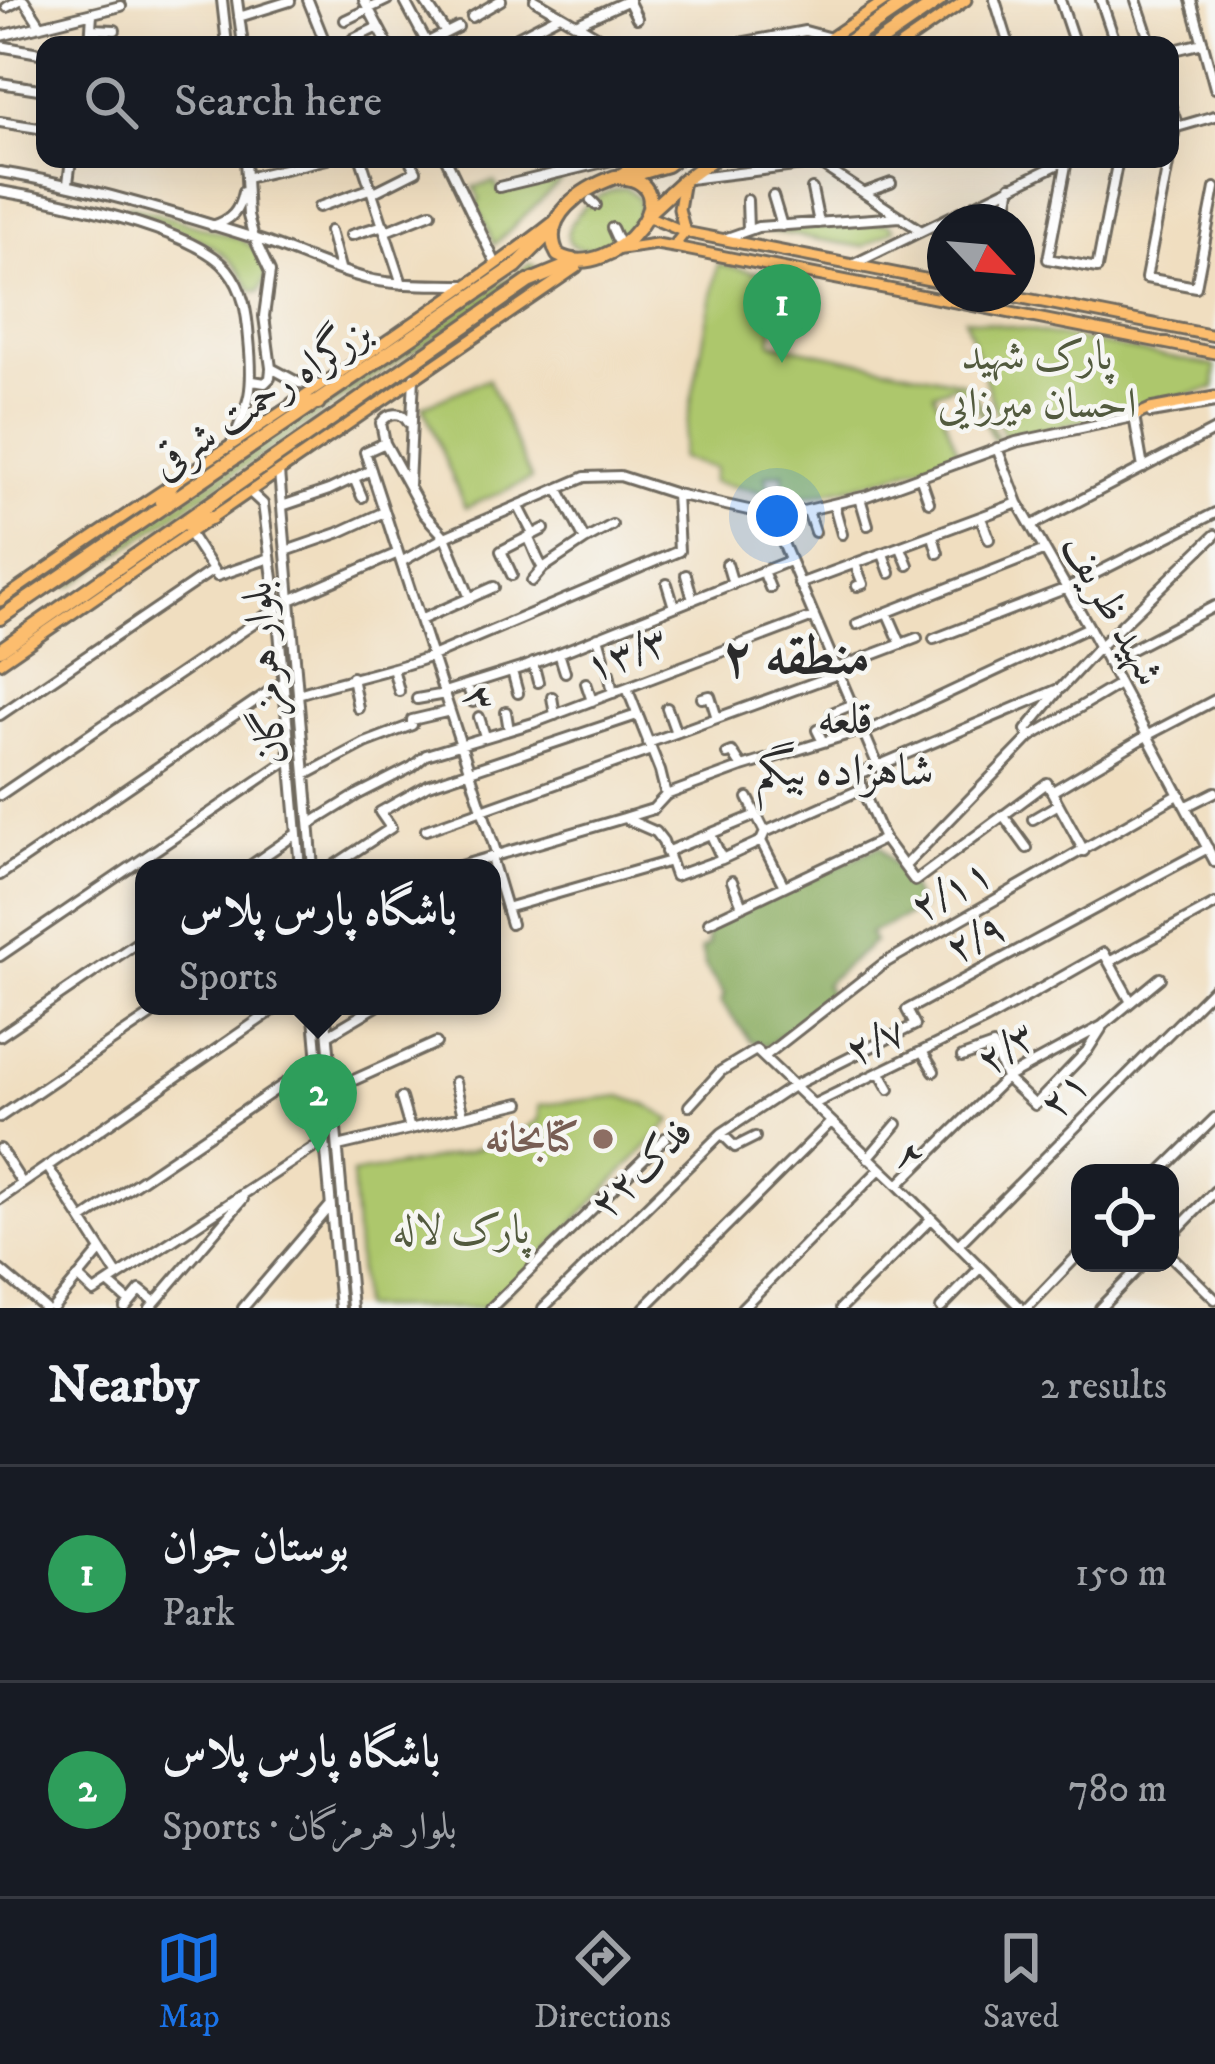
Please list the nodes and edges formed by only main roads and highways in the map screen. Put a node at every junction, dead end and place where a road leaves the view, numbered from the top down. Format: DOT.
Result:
graph roads {
  1 [pos="886,0"];
  2 [pos="910,0"];
  3 [pos="940,0"];
  4 [pos="966,0"];
  5 [pos="828,36"];
  6 [pos="857,36"];
  7 [pos="888,36"];
  8 [pos="914,36"];
  9 [pos="633,168"];
  10 [pos="649,168"];
  11 [pos="675,168"];
  12 [pos="701,168"];
  13 [pos="620,177"];
  14 [pos="684,180"];
  15 [pos="648,215"];
  16 [pos="555,223"];
  17 [pos="685,232"];
  18 [pos="616,244"];
  19 [pos="680,248"];
  20 [pos="526,256"];
  21 [pos="583,261"];
  22 [pos="540,277"];
  23 [pos="927,280"];
  24 [pos="927,292"];
  25 [pos="1035,301"];
  26 [pos="1027,312"];
  27 [pos="1215,336"];
  28 [pos="1215,353"];
  29 [pos="1215,400"];
  30 [pos="320,403"];
  31 [pos="293,404"];
  32 [pos="1134,416"];
  33 [pos="175,482"];
  34 [pos="158,508"];
  35 [pos="211,518"];
  36 [pos="174,527"];
  37 [pos="66,571"];
  38 [pos="82,592"];
  39 [pos="33,594"];
  40 [pos="0,602"];
  41 [pos="49,615"];
  42 [pos="0,618"];
  43 [pos="0,650"];
  44 [pos="0,663"];
  1 -- 5 [label="main road"];
  2 -- 6 [label="highway"];
  3 -- 7 [label="highway"];
  4 -- 8 [label="main road"];
  9 -- 13 [label="main road"];
  10 -- 13 [label="highway"];
  11 -- 14 [label="highway"];
  12 -- 14 [label="highway"];
  13 -- 15 [label="highway"];
  13 -- 16 [label="highway, بزرگراه رحمت شرقی"];
  14 -- 15 [label="highway"];
  14 -- 17 [label="main road"];
  15 -- 17 [label="main road"];
  15 -- 18 [label="highway"];
  16 -- 20 [label="highway, بزرگراه رحمت شرقی"];
  16 -- 21 [label="highway"];
  16 -- 31 [label="main road"];
  17 -- 19 [label="main road"];
  17 -- 23 [label="main road"];
  18 -- 19 [label="main road"];
  18 -- 21 [label="highway, بزرگراه رحمت شرقی"];
  19 -- 24 [label="main road"];
  20 -- 22 [label="highway"];
  20 -- 30 [label="highway, بزرگراه رحمت شرقی"];
  21 -- 22 [label="highway, بزرگراه رحمت شرقی"];
  21 -- 35 [label="main road"];
  22 -- 36 [label="highway, بزرگراه رحمت شرقی"];
  25 -- 27 [label="main road"];
  26 -- 28 [label="main road"];
  29 -- 32 [label="main road"];
  30 -- 31 [label="highway"];
  30 -- 34 [label="highway, بزرگراه رحمت شرقی"];
  31 -- 33 [label="main road"];
  33 -- 34 [label="highway"];
  33 -- 40 [label="main road"];
  34 -- 37 [label="highway, بزرگراه رحمت شرقی"];
  35 -- 36 [label="highway"];
  35 -- 44 [label="main road"];
  36 -- 38 [label="highway, بزرگراه رحمت شرقی"];
  37 -- 38 [label="highway"];
  37 -- 39 [label="highway, بزرگراه رحمت شرقی"];
  38 -- 41 [label="highway"];
  39 -- 41 [label="highway"];
  39 -- 42 [label="highway, بزرگراه رحمت شرقی"];
  41 -- 43 [label="highway"];
}
